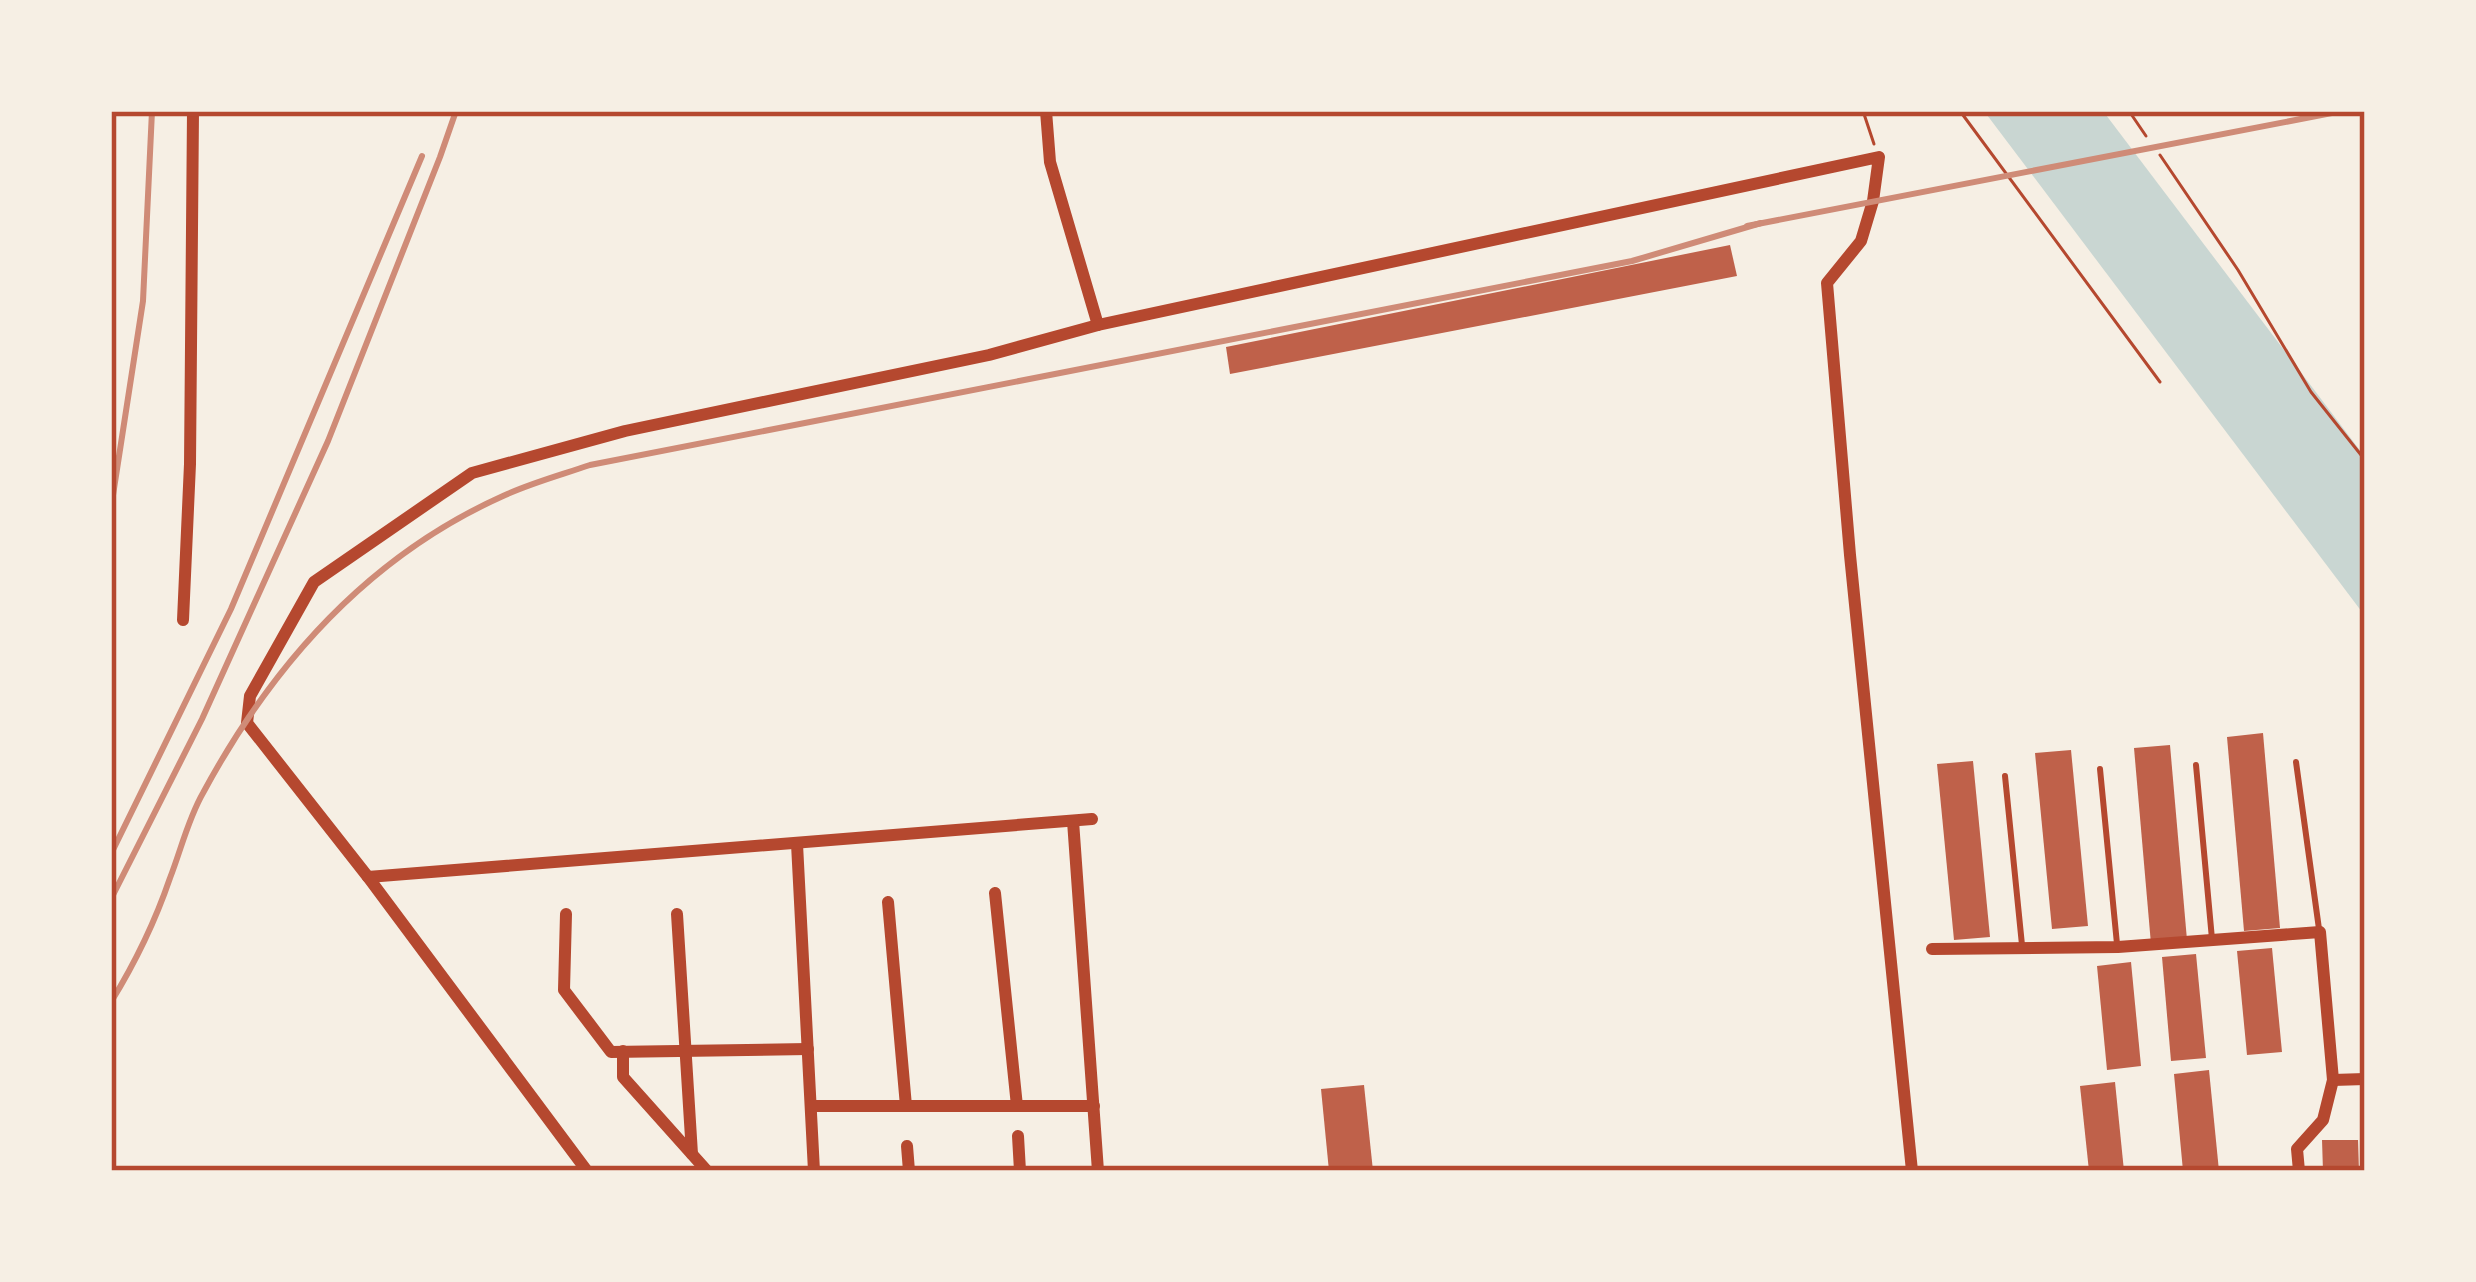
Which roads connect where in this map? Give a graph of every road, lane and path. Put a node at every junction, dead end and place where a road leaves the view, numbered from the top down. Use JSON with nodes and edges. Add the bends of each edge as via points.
{"nodes":[{"id":1,"x":193,"y":111,"type":"edge"},
{"id":2,"x":1046,"y":111,"type":"edge"},
{"id":3,"x":1863,"y":111,"type":"edge"},
{"id":4,"x":1960,"y":111,"type":"edge"},
{"id":5,"x":2129,"y":111,"type":"edge"},
{"id":6,"x":2146,"y":136,"type":"dead end"},
{"id":7,"x":2160,"y":155,"type":"dead end"},
{"id":8,"x":1879,"y":157,"type":"junction"},
{"id":9,"x":1098,"y":325,"type":"junction"},
{"id":10,"x":2160,"y":382,"type":"dead end"},
{"id":11,"x":2365,"y":460,"type":"edge"},
{"id":12,"x":184,"y":620,"type":"dead end"},
{"id":13,"x":2296,"y":762,"type":"dead end"},
{"id":14,"x":2196,"y":765,"type":"dead end"},
{"id":15,"x":2100,"y":769,"type":"dead end"},
{"id":16,"x":2005,"y":776,"type":"dead end"},
{"id":17,"x":1092,"y":819,"type":"dead end"},
{"id":18,"x":1073,"y":821,"type":"junction"},
{"id":19,"x":797,"y":844,"type":"junction"},
{"id":20,"x":368,"y":877,"type":"junction"},
{"id":21,"x":995,"y":893,"type":"dead end"},
{"id":22,"x":888,"y":902,"type":"dead end"},
{"id":23,"x":566,"y":914,"type":"dead end"},
{"id":24,"x":677,"y":914,"type":"dead end"},
{"id":25,"x":2320,"y":932,"type":"junction"},
{"id":26,"x":2212,"y":942,"type":"junction"},
{"id":27,"x":2118,"y":947,"type":"junction"},
{"id":28,"x":2022,"y":948,"type":"junction"},
{"id":29,"x":1932,"y":949,"type":"dead end"},
{"id":30,"x":808,"y":1049,"type":"junction"},
{"id":31,"x":686,"y":1051,"type":"junction"},
{"id":32,"x":623,"y":1052,"type":"junction"},
{"id":33,"x":2365,"y":1079,"type":"edge"},
{"id":34,"x":2333,"y":1080,"type":"junction"},
{"id":35,"x":811,"y":1106,"type":"junction"},
{"id":36,"x":906,"y":1106,"type":"junction"},
{"id":37,"x":1017,"y":1106,"type":"junction"},
{"id":38,"x":1094,"y":1106,"type":"junction"},
{"id":39,"x":1018,"y":1136,"type":"dead end"},
{"id":40,"x":907,"y":1146,"type":"dead end"},
{"id":41,"x":692,"y":1154,"type":"junction"},
{"id":42,"x":587,"y":1171,"type":"edge"},
{"id":43,"x":707,"y":1171,"type":"edge"},
{"id":44,"x":814,"y":1171,"type":"edge"},
{"id":45,"x":909,"y":1171,"type":"edge"},
{"id":46,"x":1020,"y":1171,"type":"edge"},
{"id":47,"x":1099,"y":1171,"type":"edge"},
{"id":48,"x":1912,"y":1171,"type":"edge"},
{"id":49,"x":2299,"y":1171,"type":"edge"}],
"edges":[{"from":1,"to":12,"type":"street"},
{"from":2,"to":9,"type":"street","via":[[1050,162]]},
{"from":3,"to":8,"type":"path"},
{"from":4,"to":10,"type":"path"},
{"from":5,"to":6,"type":"path"},
{"from":7,"to":11,"type":"path","via":[[2311,392]]},
{"from":8,"to":9,"type":"street"},
{"from":8,"to":48,"type":"street","via":[[1861,241],[1827,283]]},
{"from":9,"to":20,"type":"street","via":[[472,472],[314,582],[250,696],[247,723]]},
{"from":13,"to":25,"type":"lane"},
{"from":14,"to":26,"type":"lane"},
{"from":15,"to":27,"type":"lane"},
{"from":16,"to":28,"type":"lane"},
{"from":17,"to":18,"type":"street"},
{"from":18,"to":19,"type":"street"},
{"from":18,"to":38,"type":"street"},
{"from":19,"to":20,"type":"street"},
{"from":19,"to":30,"type":"street"},
{"from":20,"to":42,"type":"street"},
{"from":21,"to":37,"type":"street"},
{"from":22,"to":36,"type":"street"},
{"from":23,"to":32,"type":"street","via":[[564,990],[611,1052]]},
{"from":24,"to":31,"type":"street"},
{"from":25,"to":26,"type":"street"},
{"from":25,"to":34,"type":"street"},
{"from":26,"to":27,"type":"street"},
{"from":27,"to":28,"type":"street"},
{"from":28,"to":29,"type":"street"},
{"from":30,"to":31,"type":"street"},
{"from":30,"to":35,"type":"street"},
{"from":31,"to":32,"type":"street"},
{"from":31,"to":41,"type":"street"},
{"from":32,"to":41,"type":"street","via":[[623,1077]]},
{"from":33,"to":34,"type":"street"},
{"from":34,"to":49,"type":"street","via":[[2323,1120],[2297,1149]]},
{"from":35,"to":36,"type":"street"},
{"from":35,"to":44,"type":"street"},
{"from":36,"to":37,"type":"street"},
{"from":37,"to":38,"type":"street"},
{"from":38,"to":47,"type":"street"},
{"from":39,"to":46,"type":"street"},
{"from":40,"to":45,"type":"street"},
{"from":41,"to":43,"type":"street"}]}
